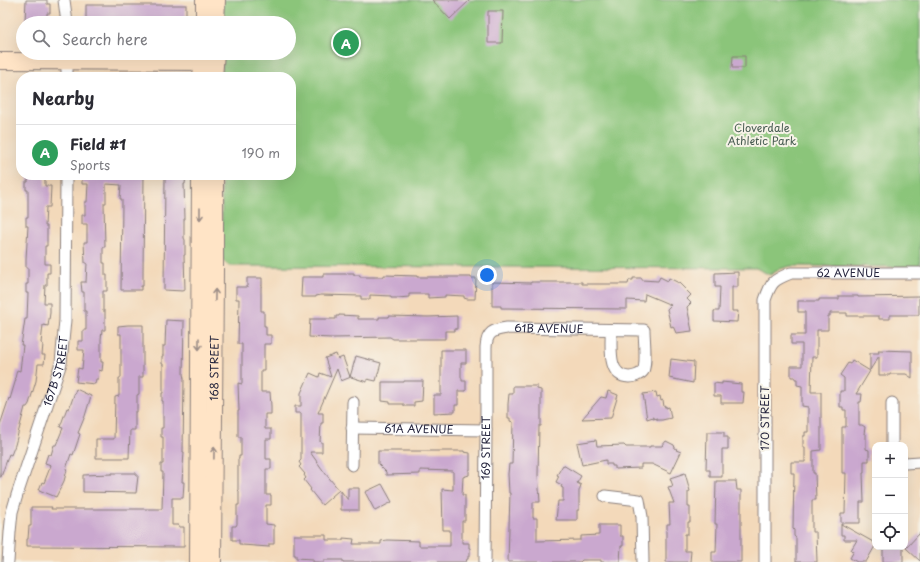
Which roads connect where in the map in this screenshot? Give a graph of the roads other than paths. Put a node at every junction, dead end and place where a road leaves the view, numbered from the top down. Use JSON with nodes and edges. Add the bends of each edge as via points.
{"nodes":[{"id":1,"x":64,"y":0,"type":"edge"},
{"id":2,"x":204,"y":0,"type":"edge"},
{"id":3,"x":216,"y":0,"type":"edge"},
{"id":4,"x":66,"y":16,"type":"edge"},
{"id":5,"x":204,"y":16,"type":"edge"},
{"id":6,"x":216,"y":16,"type":"edge"},
{"id":7,"x":0,"y":61,"type":"edge"},
{"id":8,"x":67,"y":64,"type":"edge"},
{"id":9,"x":209,"y":64,"type":"edge"},
{"id":10,"x":66,"y":180,"type":"edge"},
{"id":11,"x":200,"y":180,"type":"edge"},
{"id":12,"x":214,"y":180,"type":"edge"},
{"id":13,"x":920,"y":273,"type":"edge"},
{"id":14,"x":777,"y":278,"type":"joint"},
{"id":15,"x":611,"y":330,"type":"junction"},
{"id":16,"x":489,"y":334,"type":"joint"},
{"id":17,"x":353,"y":402,"type":"dead end"},
{"id":18,"x":892,"y":403,"type":"dead end"},
{"id":19,"x":352,"y":428,"type":"junction"},
{"id":20,"x":486,"y":430,"type":"junction"},
{"id":21,"x":892,"y":442,"type":"edge"},
{"id":22,"x":199,"y":458,"type":"junction"},
{"id":23,"x":920,"y":462,"type":"edge"},
{"id":24,"x":908,"y":463,"type":"edge"},
{"id":25,"x":352,"y":465,"type":"dead end"},
{"id":26,"x":605,"y":496,"type":"dead end"},
{"id":27,"x":8,"y":562,"type":"edge"},
{"id":28,"x":198,"y":562,"type":"edge"},
{"id":29,"x":207,"y":562,"type":"edge"},
{"id":30,"x":213,"y":562,"type":"edge"},
{"id":31,"x":485,"y":562,"type":"edge"},
{"id":32,"x":643,"y":562,"type":"edge"},
{"id":33,"x":765,"y":562,"type":"edge"}],
"edges":[{"from":1,"to":4,"type":"street"},
{"from":2,"to":5,"type":"main road"},
{"from":3,"to":6,"type":"main road"},
{"from":7,"to":8,"type":"main road"},
{"from":8,"to":9,"type":"main road"},
{"from":10,"to":27,"type":"street","name":"167B STREET","via":[[65,320],[61,362],[12,512]]},
{"from":11,"to":22,"type":"main road","name":"168 STREET","one_way":true},
{"from":30,"to":12,"type":"main road","name":"168 STREET","one_way":true},
{"from":13,"to":14,"type":"street","name":"62 AVENUE","via":[[791,273]]},
{"from":14,"to":33,"type":"street","name":"170 STREET","via":[[769,288],[765,300]]},
{"from":15,"to":15,"type":"street","name":"61B AVENUE","via":[[612,365],[616,372],[629,377],[638,375],[644,364],[644,330]]},
{"from":15,"to":16,"type":"street","name":"61B AVENUE","via":[[507,328],[496,329]]},
{"from":16,"to":20,"type":"street","name":"169 STREET","via":[[486,340]]},
{"from":17,"to":19,"type":"street"},
{"from":18,"to":21,"type":"street"},
{"from":19,"to":20,"type":"street","name":"61A AVENUE"},
{"from":19,"to":25,"type":"street"},
{"from":20,"to":31,"type":"street","name":"169 STREET"},
{"from":22,"to":28,"type":"main road","name":"168 STREET"},
{"from":22,"to":29,"type":"main road","via":[[205,487]]},
{"from":23,"to":24,"type":"street"},
{"from":26,"to":32,"type":"street","via":[[639,500]]}]}
